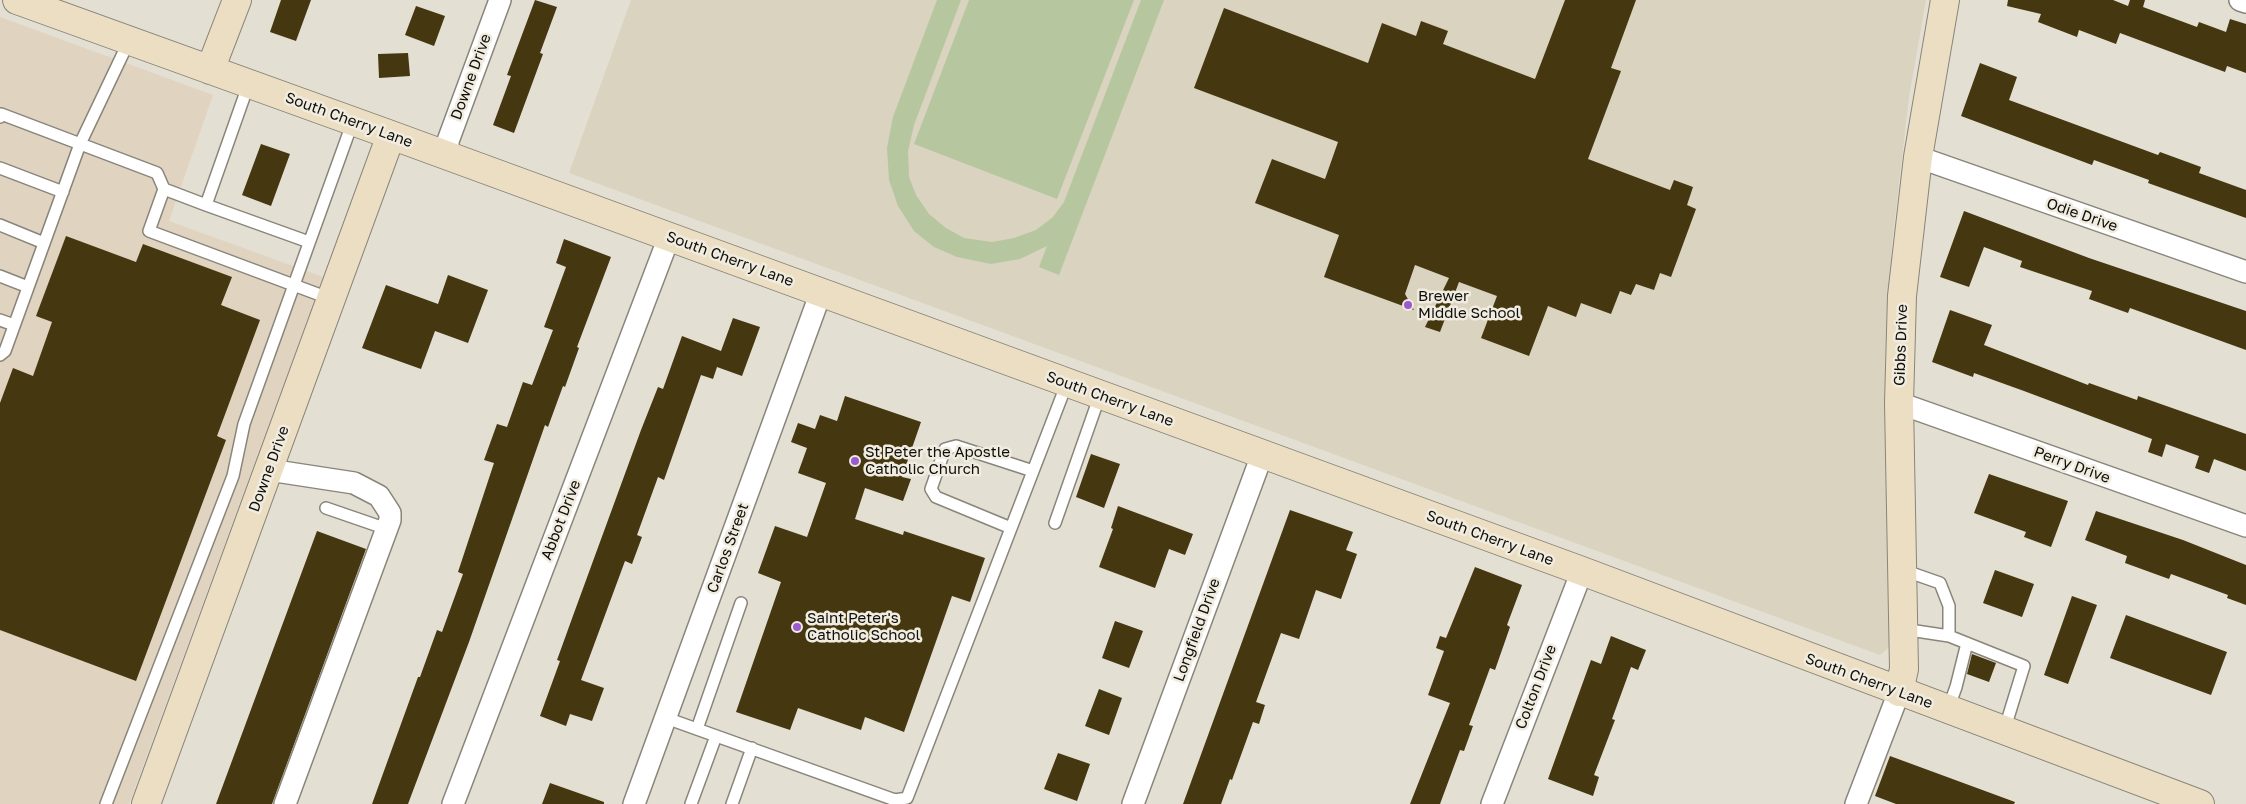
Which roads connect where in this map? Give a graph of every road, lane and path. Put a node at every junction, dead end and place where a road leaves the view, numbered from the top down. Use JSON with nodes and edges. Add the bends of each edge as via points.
{"nodes":[{"id":1,"x":17,"y":0,"type":"edge"},
{"id":2,"x":237,"y":0,"type":"edge"},
{"id":3,"x":500,"y":0,"type":"edge"},
{"id":4,"x":1945,"y":0,"type":"edge"},
{"id":5,"x":2240,"y":0,"type":"edge"},
{"id":6,"x":2246,"y":2,"type":"edge"},
{"id":7,"x":129,"y":40,"type":"junction"},
{"id":8,"x":210,"y":70,"type":"junction"},
{"id":9,"x":249,"y":83,"type":"junction"},
{"id":10,"x":0,"y":117,"type":"edge"},
{"id":11,"x":353,"y":121,"type":"junction"},
{"id":12,"x":391,"y":135,"type":"junction"},
{"id":13,"x":80,"y":144,"type":"junction"},
{"id":14,"x":448,"y":156,"type":"junction"},
{"id":15,"x":1918,"y":157,"type":"junction"},
{"id":16,"x":0,"y":168,"type":"edge"},
{"id":17,"x":164,"y":189,"type":"junction"},
{"id":18,"x":63,"y":192,"type":"junction"},
{"id":19,"x":206,"y":205,"type":"junction"},
{"id":20,"x":0,"y":225,"type":"edge"},
{"id":21,"x":669,"y":237,"type":"junction"},
{"id":22,"x":44,"y":242,"type":"junction"},
{"id":23,"x":309,"y":242,"type":"junction"},
{"id":24,"x":2246,"y":272,"type":"edge"},
{"id":25,"x":0,"y":276,"type":"edge"},
{"id":26,"x":294,"y":286,"type":"junction"},
{"id":27,"x":28,"y":287,"type":"junction"},
{"id":28,"x":821,"y":292,"type":"junction"},
{"id":29,"x":331,"y":299,"type":"junction"},
{"id":30,"x":0,"y":320,"type":"edge"},
{"id":31,"x":14,"y":326,"type":"junction"},
{"id":32,"x":0,"y":355,"type":"edge"},
{"id":33,"x":1067,"y":383,"type":"junction"},
{"id":34,"x":1100,"y":395,"type":"junction"},
{"id":35,"x":1899,"y":403,"type":"junction"},
{"id":36,"x":1262,"y":455,"type":"junction"},
{"id":37,"x":269,"y":470,"type":"junction"},
{"id":38,"x":1034,"y":471,"type":"junction"},
{"id":39,"x":326,"y":508,"type":"dead end"},
{"id":40,"x":1055,"y":523,"type":"dead end"},
{"id":41,"x":2246,"y":526,"type":"edge"},
{"id":42,"x":1012,"y":528,"type":"junction"},
{"id":43,"x":387,"y":529,"type":"junction"},
{"id":44,"x":1902,"y":569,"type":"junction"},
{"id":45,"x":1582,"y":571,"type":"junction"},
{"id":46,"x":741,"y":603,"type":"dead end"},
{"id":47,"x":1903,"y":629,"type":"junction"},
{"id":48,"x":1949,"y":636,"type":"junction"},
{"id":49,"x":1967,"y":643,"type":"junction"},
{"id":50,"x":1899,"y":692,"type":"junction"},
{"id":51,"x":1948,"y":710,"type":"junction"},
{"id":52,"x":666,"y":718,"type":"junction"},
{"id":53,"x":697,"y":728,"type":"junction"},
{"id":54,"x":2004,"y":731,"type":"junction"},
{"id":55,"x":716,"y":736,"type":"junction"},
{"id":56,"x":752,"y":748,"type":"junction"},
{"id":57,"x":106,"y":804,"type":"edge"},
{"id":58,"x":146,"y":804,"type":"edge"},
{"id":59,"x":286,"y":804,"type":"edge"},
{"id":60,"x":453,"y":804,"type":"edge"},
{"id":61,"x":634,"y":804,"type":"edge"},
{"id":62,"x":691,"y":804,"type":"edge"},
{"id":63,"x":732,"y":804,"type":"edge"},
{"id":64,"x":1133,"y":804,"type":"edge"},
{"id":65,"x":1492,"y":804,"type":"edge"},
{"id":66,"x":1856,"y":804,"type":"edge"},
{"id":67,"x":2200,"y":804,"type":"edge"}],
"edges":[{"from":1,"to":7,"type":"street","name":"South Cherry Lane"},
{"from":2,"to":8,"type":"street"},
{"from":3,"to":14,"type":"street","name":"Downe Drive","via":[[448,141]]},
{"from":4,"to":15,"type":"street","name":"Gibbs Drive"},
{"from":5,"to":6,"type":"street"},
{"from":7,"to":8,"type":"street","name":"South Cherry Lane"},
{"from":7,"to":13,"type":"lane"},
{"from":8,"to":9,"type":"street","name":"South Cherry Lane"},
{"from":9,"to":11,"type":"street","name":"South Cherry Lane"},
{"from":9,"to":19,"type":"lane"},
{"from":10,"to":13,"type":"lane","via":[[1,114]]},
{"from":11,"to":12,"type":"street","name":"South Cherry Lane"},
{"from":11,"to":23,"type":"lane"},
{"from":12,"to":14,"type":"street","name":"South Cherry Lane"},
{"from":12,"to":29,"type":"street","name":"Downe Drive"},
{"from":13,"to":17,"type":"lane","via":[[157,173]]},
{"from":13,"to":18,"type":"lane"},
{"from":14,"to":21,"type":"street","name":"South Cherry Lane"},
{"from":15,"to":24,"type":"street","name":"Odie Drive"},
{"from":15,"to":35,"type":"street","name":"Gibbs Drive","via":[[1902,296]]},
{"from":16,"to":18,"type":"lane"},
{"from":17,"to":19,"type":"lane"},
{"from":17,"to":26,"type":"lane","via":[[149,232]]},
{"from":18,"to":22,"type":"lane"},
{"from":19,"to":23,"type":"lane"},
{"from":20,"to":22,"type":"lane"},
{"from":21,"to":28,"type":"street","name":"South Cherry Lane"},
{"from":21,"to":60,"type":"street","name":"Abbot Drive"},
{"from":22,"to":27,"type":"lane"},
{"from":23,"to":26,"type":"lane"},
{"from":25,"to":27,"type":"lane"},
{"from":26,"to":29,"type":"lane"},
{"from":26,"to":57,"type":"lane","via":[[244,424],[233,476]]},
{"from":27,"to":31,"type":"lane"},
{"from":28,"to":33,"type":"street","name":"South Cherry Lane"},
{"from":28,"to":52,"type":"street","name":"Carlos Street"},
{"from":29,"to":37,"type":"street","name":"Downe Drive"},
{"from":30,"to":31,"type":"lane"},
{"from":31,"to":32,"type":"lane","via":[[5,351]]},
{"from":33,"to":34,"type":"street","name":"South Cherry Lane"},
{"from":33,"to":38,"type":"lane"},
{"from":34,"to":36,"type":"street","name":"South Cherry Lane"},
{"from":34,"to":40,"type":"lane"},
{"from":35,"to":41,"type":"street","name":"Perry Drive"},
{"from":35,"to":44,"type":"street","name":"Gibbs Drive"},
{"from":36,"to":45,"type":"street","name":"South Cherry Lane"},
{"from":36,"to":64,"type":"street","name":"Longfield Drive"},
{"from":37,"to":43,"type":"street","via":[[354,483],[379,496],[390,512]]},
{"from":37,"to":58,"type":"street","name":"Downe Drive"},
{"from":38,"to":42,"type":"lane"},
{"from":38,"to":42,"type":"lane","via":[[956,446],[945,449],[931,489],[936,497]]},
{"from":39,"to":43,"type":"lane"},
{"from":42,"to":56,"type":"lane","via":[[907,798],[895,800]]},
{"from":43,"to":59,"type":"street"},
{"from":44,"to":47,"type":"street","name":"Gibbs Drive"},
{"from":44,"to":48,"type":"lane","via":[[1940,584],[1949,606]]},
{"from":45,"to":50,"type":"street","name":"South Cherry Lane"},
{"from":45,"to":65,"type":"street","name":"Colton Drive"},
{"from":46,"to":53,"type":"lane"},
{"from":47,"to":48,"type":"lane"},
{"from":47,"to":50,"type":"street","name":"Gibbs Drive","via":[[1904,669]]},
{"from":48,"to":49,"type":"lane"},
{"from":49,"to":51,"type":"lane"},
{"from":49,"to":54,"type":"lane","via":[[2024,666]]},
{"from":50,"to":51,"type":"street","name":"South Cherry Lane"},
{"from":50,"to":66,"type":"street"},
{"from":51,"to":54,"type":"street","name":"South Cherry Lane"},
{"from":52,"to":53,"type":"lane"},
{"from":52,"to":61,"type":"street","name":"Carlos Street"},
{"from":53,"to":55,"type":"lane"},
{"from":54,"to":67,"type":"street","name":"South Cherry Lane"},
{"from":55,"to":56,"type":"lane"},
{"from":55,"to":62,"type":"lane"},
{"from":56,"to":63,"type":"lane"}]}
